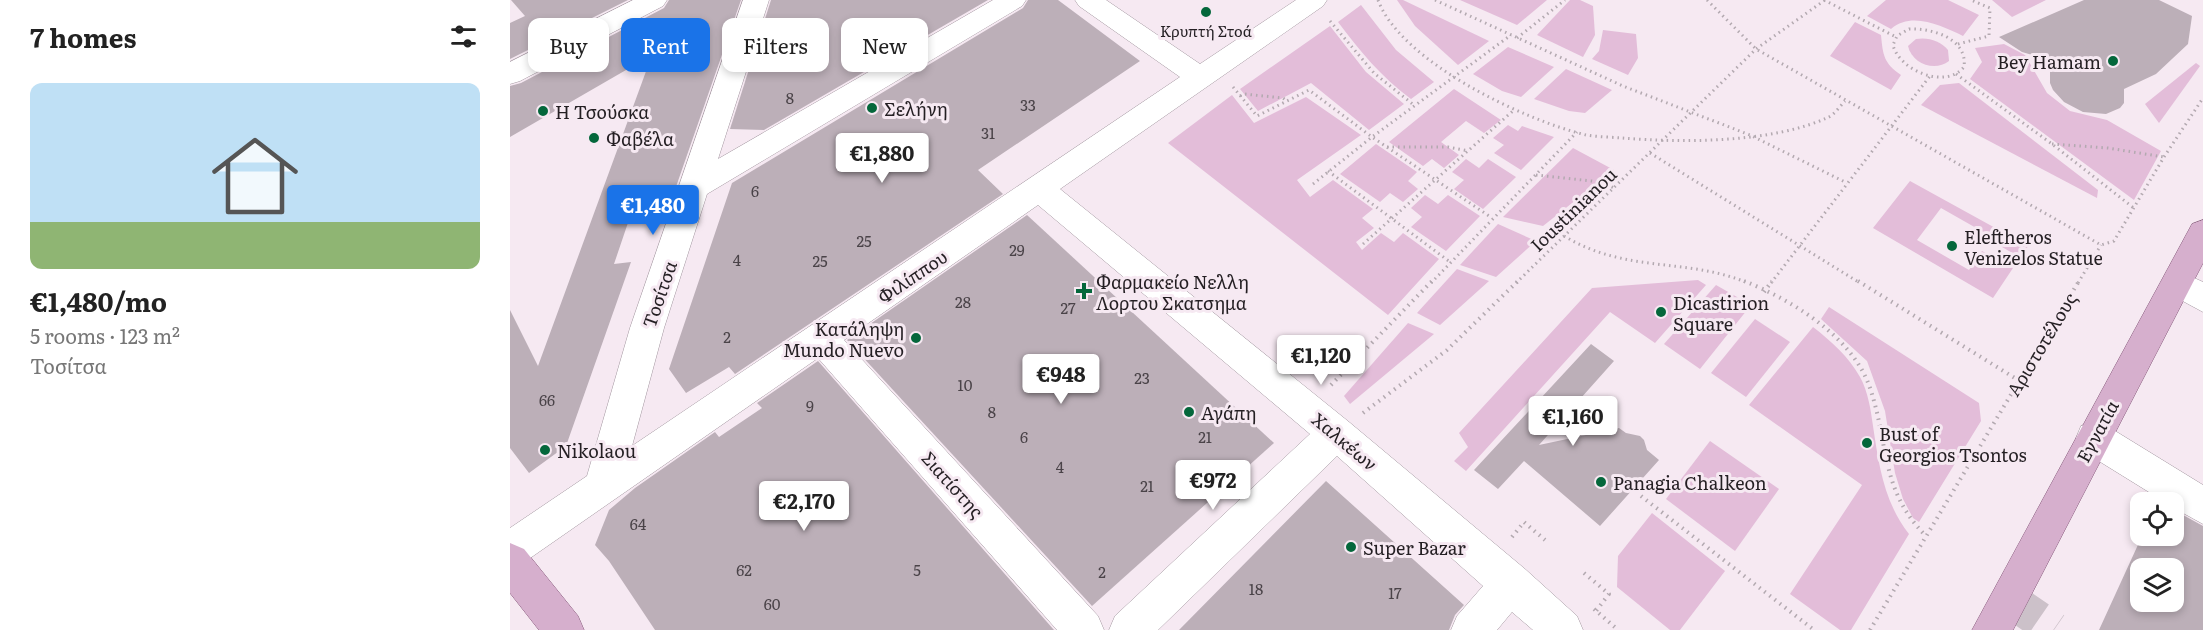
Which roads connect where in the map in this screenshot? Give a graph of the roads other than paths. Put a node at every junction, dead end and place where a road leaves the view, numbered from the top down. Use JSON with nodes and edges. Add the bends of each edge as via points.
{"nodes":[{"id":1,"x":654,"y":0,"type":"edge"},
{"id":2,"x":756,"y":0,"type":"edge"},
{"id":3,"x":1013,"y":0,"type":"edge"},
{"id":4,"x":1088,"y":0,"type":"edge"},
{"id":5,"x":1311,"y":2,"type":"edge"},
{"id":6,"x":510,"y":74,"type":"edge"},
{"id":7,"x":1206,"y":75,"type":"junction"},
{"id":8,"x":696,"y":186,"type":"junction"},
{"id":9,"x":1039,"y":189,"type":"junction"},
{"id":10,"x":2203,"y":233,"type":"edge"},
{"id":11,"x":2190,"y":290,"type":"edge"},
{"id":12,"x":821,"y":338,"type":"junction"},
{"id":13,"x":1336,"y":433,"type":"junction"},
{"id":14,"x":2094,"y":438,"type":"junction"},
{"id":15,"x":602,"y":488,"type":"junction"},
{"id":16,"x":2203,"y":506,"type":"edge"},
{"id":17,"x":510,"y":550,"type":"edge"},
{"id":18,"x":510,"y":562,"type":"edge"},
{"id":19,"x":1511,"y":583,"type":"junction"},
{"id":20,"x":564,"y":630,"type":"edge"},
{"id":21,"x":1084,"y":630,"type":"edge"},
{"id":22,"x":1129,"y":630,"type":"edge"},
{"id":23,"x":1471,"y":630,"type":"edge"},
{"id":24,"x":1563,"y":630,"type":"edge"},
{"id":25,"x":1992,"y":630,"type":"edge"}],
"edges":[{"from":1,"to":6,"type":"street"},
{"from":2,"to":8,"type":"street","name":"Τοσίτσα"},
{"from":3,"to":8,"type":"street"},
{"from":4,"to":7,"type":"street"},
{"from":5,"to":7,"type":"street","name":"Φιλίππου"},
{"from":7,"to":9,"type":"street","name":"Φιλίππου"},
{"from":8,"to":15,"type":"street","name":"Τοσίτσα","via":[[647,328]]},
{"from":9,"to":12,"type":"street","name":"Φιλίππου"},
{"from":9,"to":13,"type":"street","name":"Χαλκέων"},
{"from":10,"to":11,"type":"main road","name":"Εγνατία"},
{"from":11,"to":14,"type":"main road","name":"Εγνατία"},
{"from":12,"to":15,"type":"street","name":"Φιλίππου"},
{"from":12,"to":21,"type":"street","name":"Σιατίστης"},
{"from":13,"to":19,"type":"street","name":"Χαλκέων"},
{"from":13,"to":22,"type":"street"},
{"from":14,"to":16,"type":"street"},
{"from":14,"to":25,"type":"main road","name":"Εγνατία"},
{"from":15,"to":17,"type":"street","name":"Φιλίππου"},
{"from":18,"to":20,"type":"main road"},
{"from":19,"to":23,"type":"street"},
{"from":19,"to":24,"type":"street","name":"Χαλκέων"}]}
